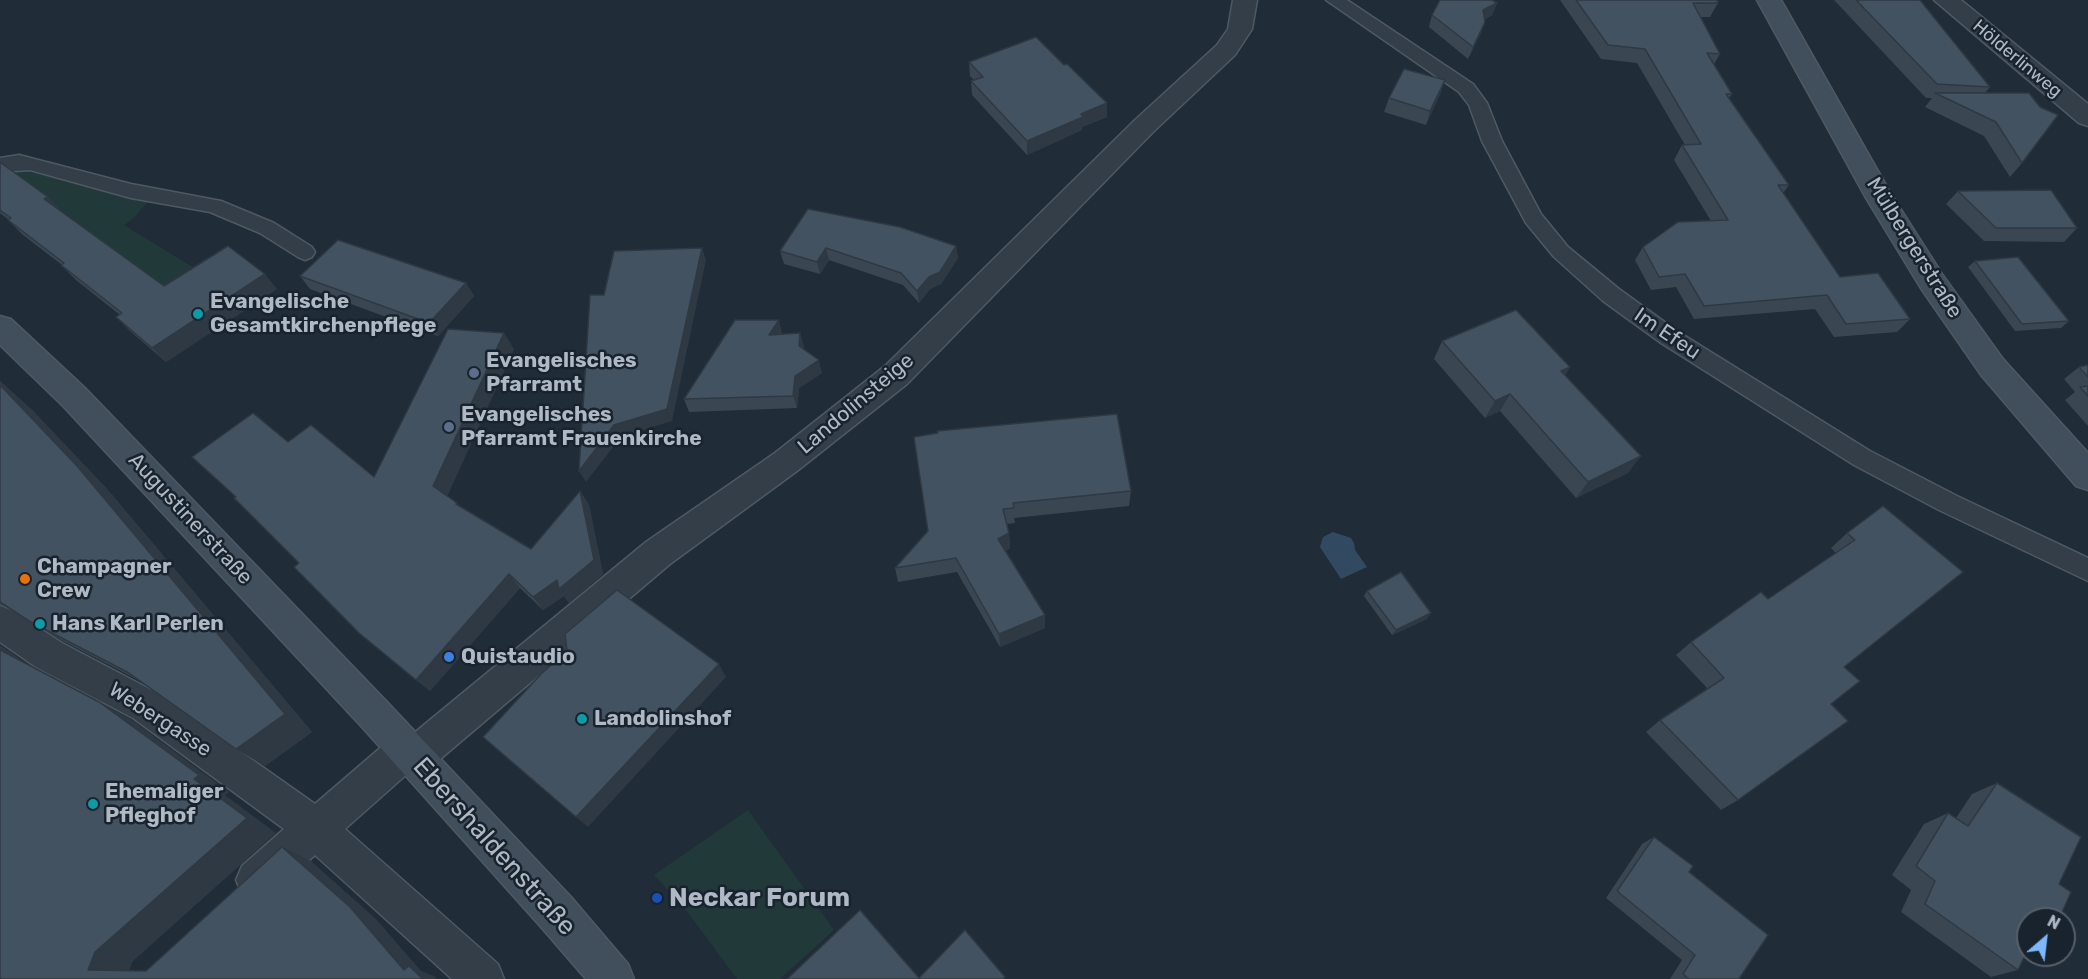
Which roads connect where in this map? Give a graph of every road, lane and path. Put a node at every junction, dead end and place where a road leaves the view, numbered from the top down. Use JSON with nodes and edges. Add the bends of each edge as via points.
{"nodes":[{"id":1,"x":1245,"y":0,"type":"edge"},
{"id":2,"x":1335,"y":0,"type":"edge"},
{"id":3,"x":1769,"y":0,"type":"edge"},
{"id":4,"x":1946,"y":0,"type":"edge"},
{"id":5,"x":2088,"y":117,"type":"edge"},
{"id":6,"x":0,"y":165,"type":"edge"},
{"id":7,"x":305,"y":252,"type":"dead end"},
{"id":8,"x":0,"y":327,"type":"edge"},
{"id":9,"x":2088,"y":476,"type":"edge"},
{"id":10,"x":2088,"y":570,"type":"edge"},
{"id":11,"x":0,"y":622,"type":"edge"},
{"id":12,"x":375,"y":715,"type":"joint"},
{"id":13,"x":410,"y":754,"type":"junction"},
{"id":14,"x":314,"y":828,"type":"junction"},
{"id":15,"x":228,"y":906,"type":"edge"},
{"id":16,"x":483,"y":979,"type":"edge"},
{"id":17,"x":613,"y":979,"type":"edge"}],
"edges":[{"from":1,"to":13,"type":"street","name":"Landolinsteige","via":[[1240,29],[1226,51],[1144,126],[896,375],[786,462],[658,553]]},
{"from":2,"to":10,"type":"lane","name":"Im Efeu","via":[[1466,88],[1478,104],[1492,141],[1533,218],[1561,252],[1611,295],[1669,337],[1862,458]]},
{"from":3,"to":9,"type":"main road","name":"Mülbergerstraße","via":[[1932,282],[1992,367]]},
{"from":4,"to":5,"type":"street","name":"Hölderlinweg"},
{"from":6,"to":7,"type":"lane","via":[[30,163],[131,190],[214,206],[267,228]]},
{"from":8,"to":12,"type":"main road","name":"Augustinerstraße","via":[[74,397]]},
{"from":11,"to":14,"type":"street","name":"Webergasse","via":[[49,655],[146,706]]},
{"from":12,"to":13,"type":"main road","name":"Ebershaldenstraße"},
{"from":13,"to":14,"type":"street","name":"Landolinsteige"},
{"from":13,"to":17,"type":"main road","name":"Ebershaldenstraße"},
{"from":14,"to":15,"type":"street","name":"Landolinsteige"},
{"from":14,"to":16,"type":"street","name":"Webergasse"}]}
